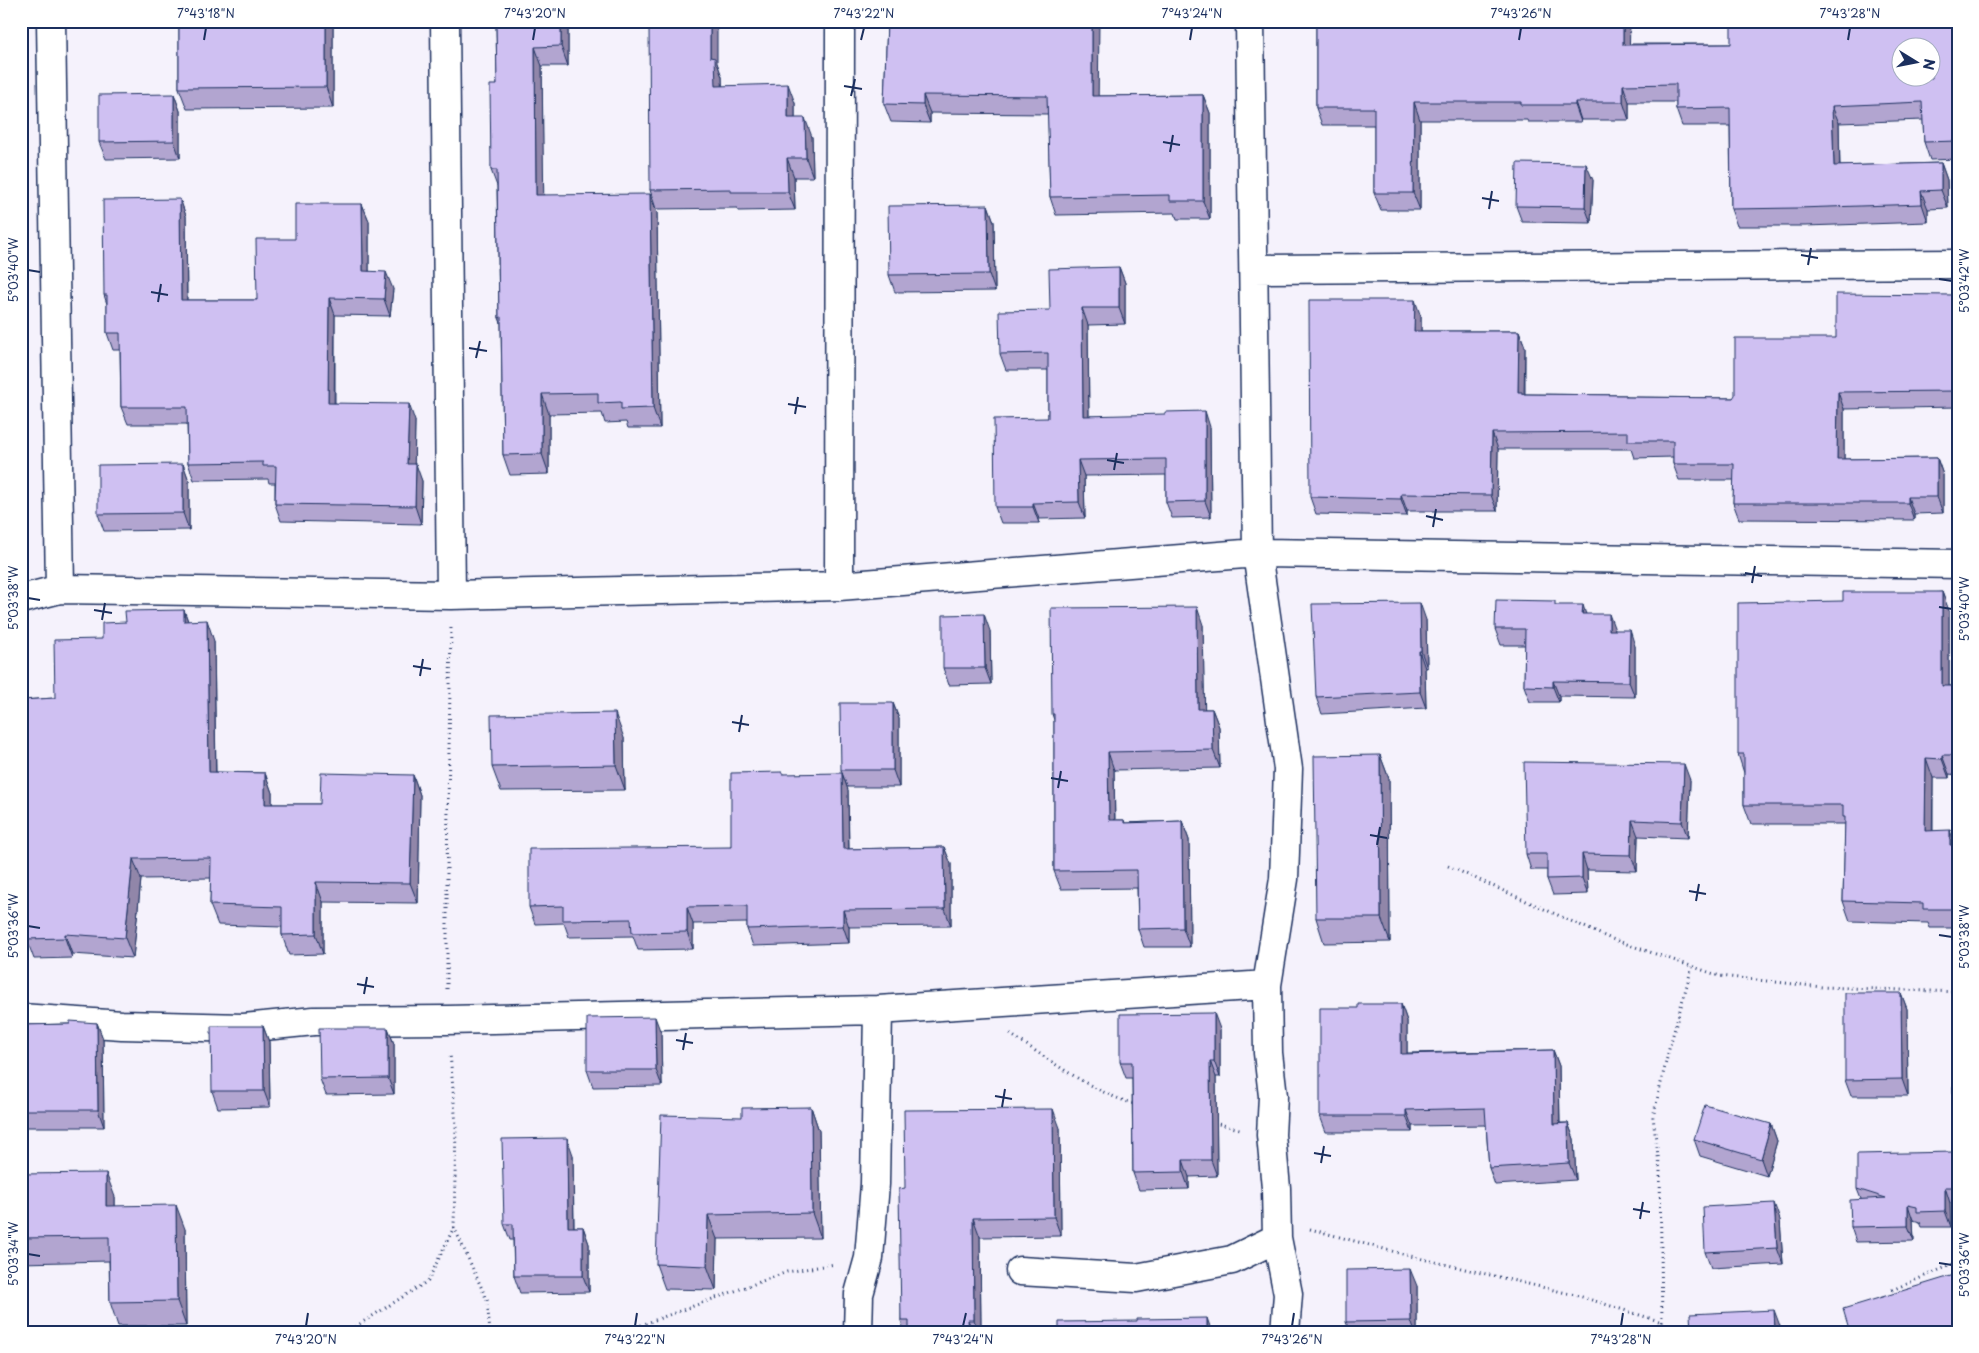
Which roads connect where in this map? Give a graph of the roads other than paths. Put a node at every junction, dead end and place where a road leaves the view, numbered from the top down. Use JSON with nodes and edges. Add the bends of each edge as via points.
{"nodes":[{"id":1,"x":51,"y":21,"type":"edge"},
{"id":2,"x":445,"y":21,"type":"edge"},
{"id":3,"x":840,"y":21,"type":"edge"},
{"id":4,"x":1250,"y":21,"type":"edge"},
{"id":5,"x":1958,"y":264,"type":"edge"},
{"id":6,"x":1254,"y":270,"type":"junction"},
{"id":7,"x":1257,"y":553,"type":"junction"},
{"id":8,"x":1958,"y":564,"type":"edge"},
{"id":9,"x":839,"y":586,"type":"junction"},
{"id":10,"x":60,"y":589,"type":"junction"},
{"id":11,"x":451,"y":595,"type":"junction"},
{"id":12,"x":21,"y":599,"type":"edge"},
{"id":13,"x":1266,"y":986,"type":"junction"},
{"id":14,"x":878,"y":1010,"type":"junction"},
{"id":15,"x":21,"y":1018,"type":"edge"},
{"id":16,"x":1277,"y":1238,"type":"junction"},
{"id":17,"x":1020,"y":1271,"type":"dead end"},
{"id":18,"x":858,"y":1332,"type":"edge"},
{"id":19,"x":1285,"y":1332,"type":"edge"}],
"edges":[{"from":1,"to":10,"type":"street"},
{"from":2,"to":11,"type":"street"},
{"from":3,"to":9,"type":"street"},
{"from":4,"to":6,"type":"street"},
{"from":5,"to":6,"type":"street"},
{"from":6,"to":7,"type":"street"},
{"from":7,"to":8,"type":"street"},
{"from":7,"to":9,"type":"street"},
{"from":7,"to":13,"type":"street","via":[[1288,769],[1284,879]]},
{"from":9,"to":11,"type":"street"},
{"from":10,"to":11,"type":"street"},
{"from":10,"to":12,"type":"street"},
{"from":13,"to":14,"type":"street"},
{"from":13,"to":16,"type":"street"},
{"from":14,"to":15,"type":"street","via":[[314,1021],[244,1028]]},
{"from":14,"to":18,"type":"street","via":[[875,1184],[869,1258],[859,1294]]},
{"from":16,"to":17,"type":"street","via":[[1232,1260],[1136,1278]]},
{"from":16,"to":19,"type":"street","via":[[1288,1294]]}]}
